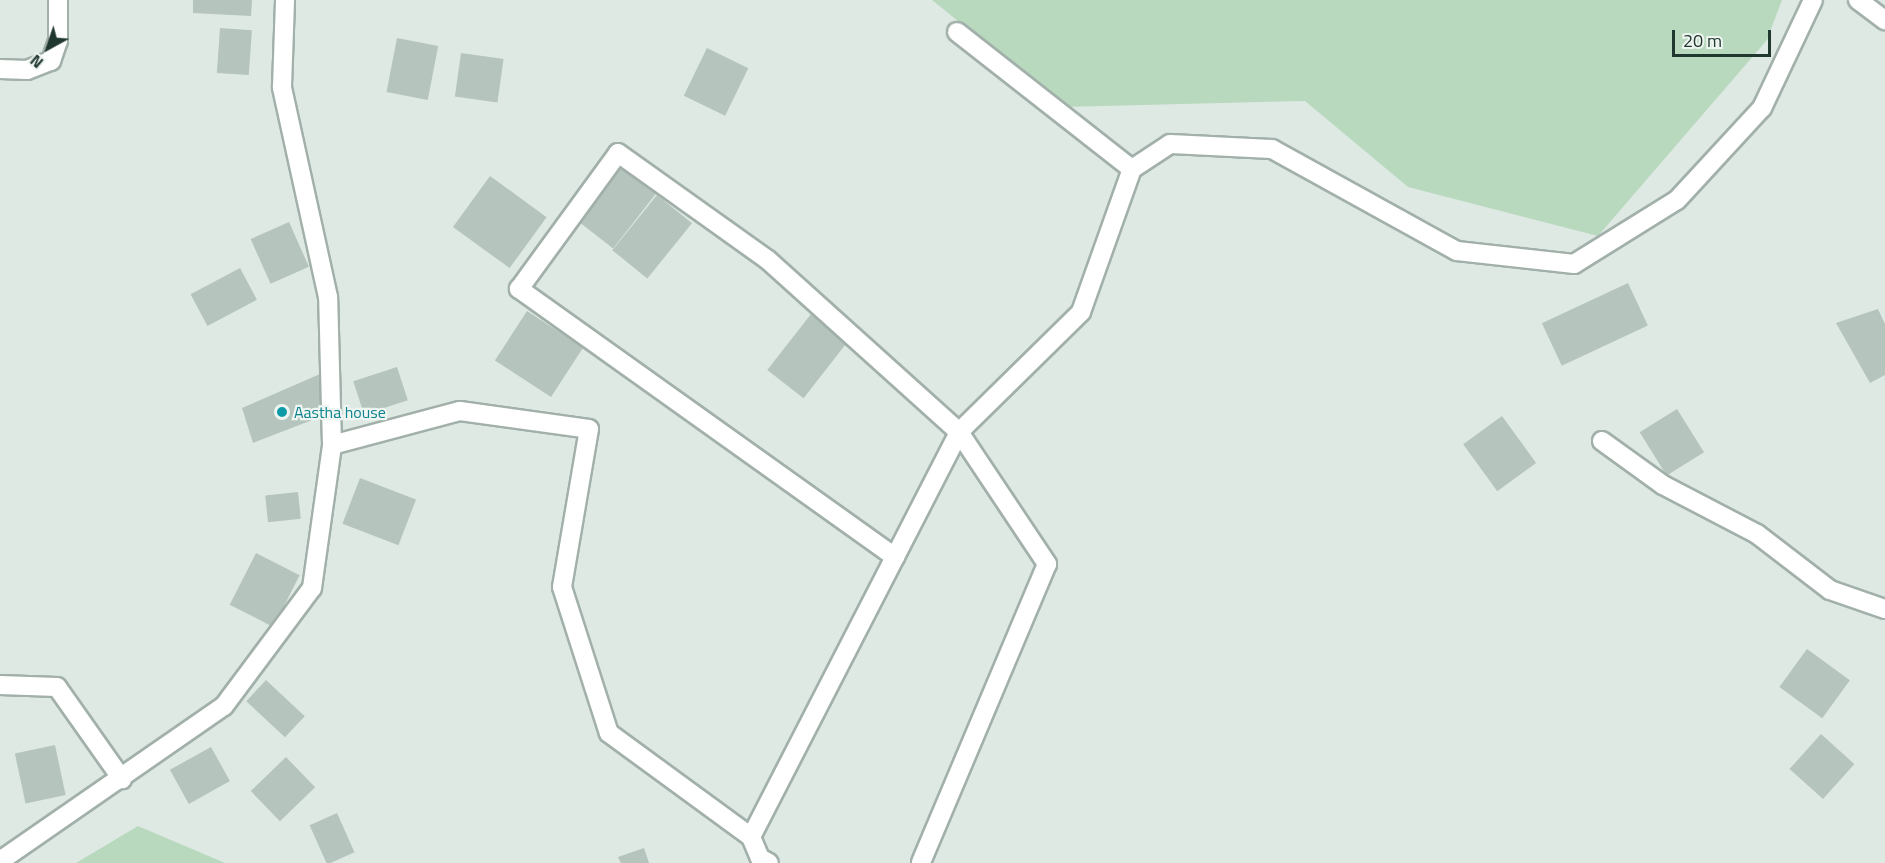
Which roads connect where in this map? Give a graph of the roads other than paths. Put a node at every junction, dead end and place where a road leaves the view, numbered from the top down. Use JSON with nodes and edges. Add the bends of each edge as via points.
{"nodes":[{"id":1,"x":58,"y":0,"type":"edge"},
{"id":2,"x":285,"y":0,"type":"edge"},
{"id":3,"x":1814,"y":0,"type":"edge"},
{"id":4,"x":1858,"y":0,"type":"edge"},
{"id":5,"x":1885,"y":20,"type":"edge"},
{"id":6,"x":957,"y":32,"type":"dead end"},
{"id":7,"x":0,"y":69,"type":"edge"},
{"id":8,"x":1132,"y":169,"type":"junction"},
{"id":9,"x":959,"y":432,"type":"junction"},
{"id":10,"x":1602,"y":441,"type":"dead end"},
{"id":11,"x":332,"y":445,"type":"junction"},
{"id":12,"x":894,"y":557,"type":"junction"},
{"id":13,"x":1885,"y":609,"type":"edge"},
{"id":14,"x":0,"y":685,"type":"edge"},
{"id":15,"x":122,"y":779,"type":"junction"},
{"id":16,"x":751,"y":837,"type":"junction"},
{"id":17,"x":0,"y":861,"type":"edge"},
{"id":18,"x":769,"y":863,"type":"edge"},
{"id":19,"x":921,"y":863,"type":"edge"}],
"edges":[{"from":1,"to":7,"type":"street","via":[[58,40],[51,61],[27,70]]},
{"from":2,"to":11,"type":"street","via":[[282,87],[328,297]]},
{"from":3,"to":8,"type":"street","via":[[1762,108],[1677,200],[1574,264],[1457,251],[1272,149],[1170,144]]},
{"from":4,"to":5,"type":"street"},
{"from":6,"to":8,"type":"street"},
{"from":8,"to":9,"type":"street","via":[[1081,312]]},
{"from":9,"to":12,"type":"street"},
{"from":9,"to":12,"type":"street","via":[[768,260],[618,153],[519,289]]},
{"from":9,"to":19,"type":"street","via":[[1047,564]]},
{"from":10,"to":13,"type":"street","via":[[1663,485],[1757,534],[1830,590]]},
{"from":11,"to":15,"type":"street","via":[[312,588],[224,706]]},
{"from":11,"to":16,"type":"street","via":[[460,411],[589,429],[562,587],[609,733]]},
{"from":12,"to":16,"type":"street"},
{"from":14,"to":15,"type":"street","via":[[57,687]]},
{"from":15,"to":17,"type":"street"},
{"from":16,"to":18,"type":"street","via":[[760,858]]}]}
